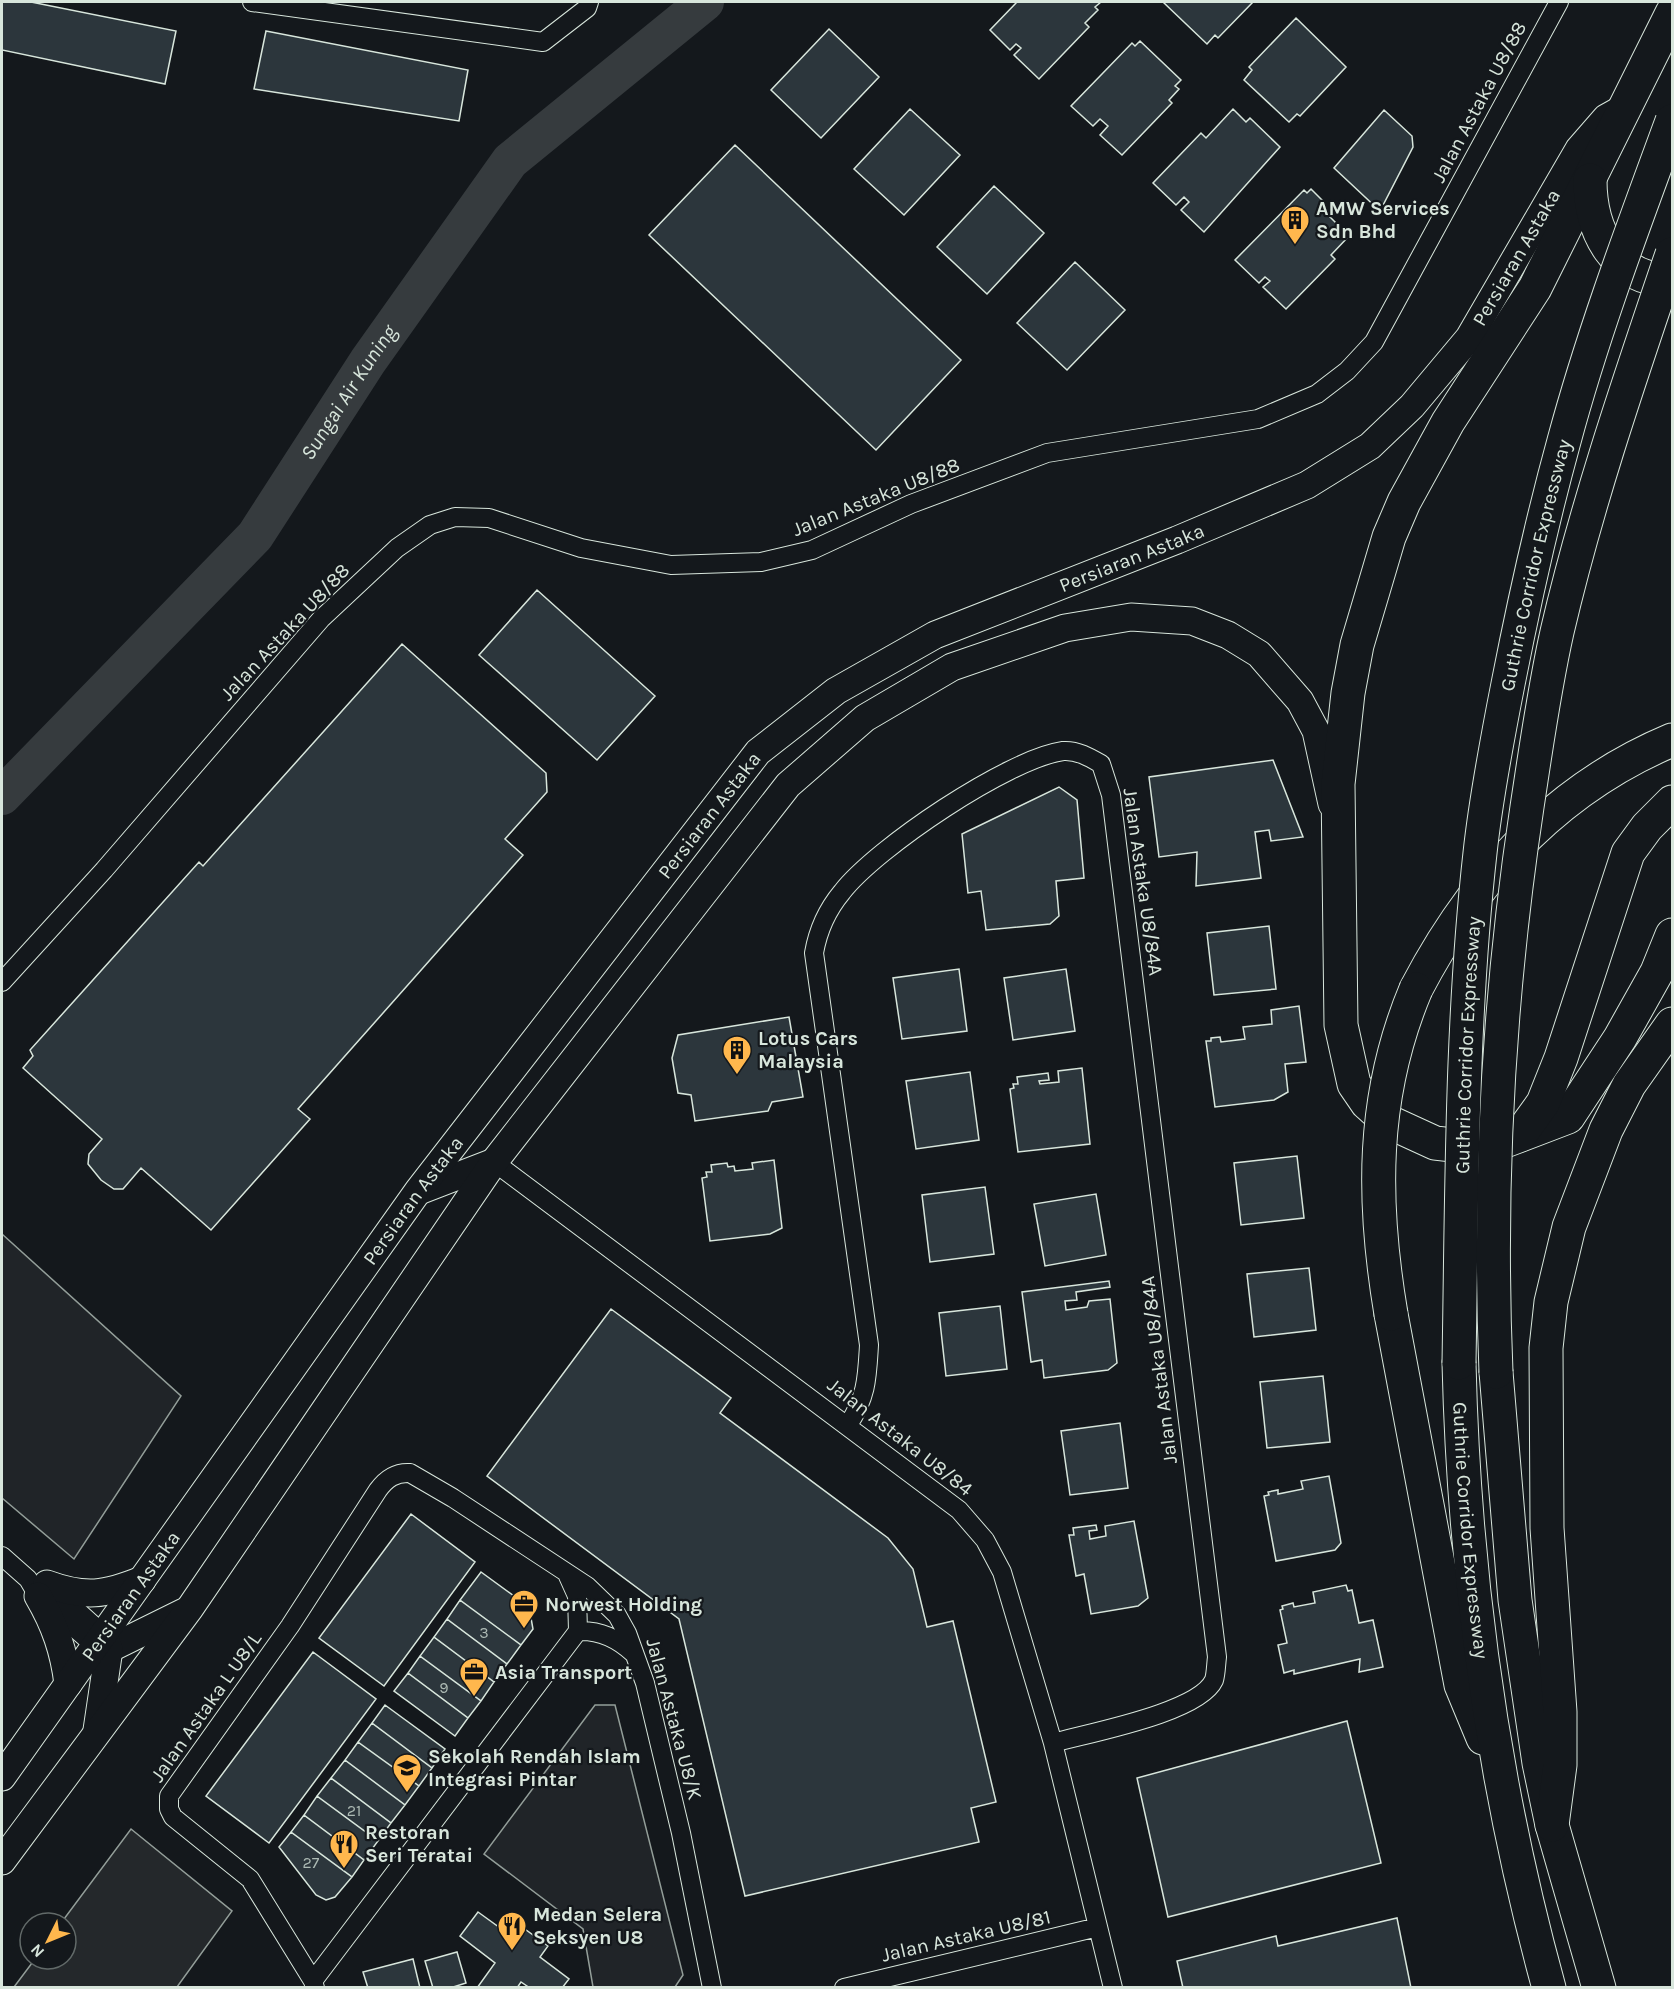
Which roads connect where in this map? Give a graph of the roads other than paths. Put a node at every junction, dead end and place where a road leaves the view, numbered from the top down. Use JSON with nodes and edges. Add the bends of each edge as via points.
{"nodes":[{"id":1,"x":252,"y":2,"type":"edge"},
{"id":2,"x":589,"y":2,"type":"edge"},
{"id":3,"x":1559,"y":2,"type":"edge"},
{"id":4,"x":1672,"y":13,"type":"edge"},
{"id":5,"x":1624,"y":108,"type":"junction"},
{"id":6,"x":1672,"y":122,"type":"edge"},
{"id":7,"x":1590,"y":180,"type":"junction"},
{"id":8,"x":1672,"y":254,"type":"edge"},
{"id":9,"x":1672,"y":280,"type":"edge"},
{"id":10,"x":1672,"y":740,"type":"edge"},
{"id":11,"x":1672,"y":802,"type":"edge"},
{"id":12,"x":1337,"y":828,"type":"junction"},
{"id":13,"x":1672,"y":935,"type":"edge"},
{"id":14,"x":2,"y":982,"type":"edge"},
{"id":15,"x":1672,"y":1024,"type":"edge"},
{"id":16,"x":1520,"y":1136,"type":"junction"},
{"id":17,"x":494,"y":1162,"type":"junction"},
{"id":18,"x":418,"y":1191,"type":"junction"},
{"id":19,"x":848,"y":1425,"type":"junction"},
{"id":20,"x":401,"y":1473,"type":"joint"},
{"id":21,"x":2,"y":1556,"type":"edge"},
{"id":22,"x":568,"y":1576,"type":"junction"},
{"id":23,"x":142,"y":1580,"type":"junction"},
{"id":24,"x":38,"y":1586,"type":"junction"},
{"id":25,"x":190,"y":1608,"type":"junction"},
{"id":26,"x":578,"y":1631,"type":"junction"},
{"id":27,"x":102,"y":1643,"type":"junction"},
{"id":28,"x":634,"y":1653,"type":"junction"},
{"id":29,"x":68,"y":1683,"type":"junction"},
{"id":30,"x":97,"y":1733,"type":"junction"},
{"id":31,"x":1053,"y":1743,"type":"junction"},
{"id":32,"x":2,"y":1777,"type":"edge"},
{"id":33,"x":1504,"y":1789,"type":"junction"},
{"id":34,"x":1551,"y":1825,"type":"junction"},
{"id":35,"x":2,"y":1861,"type":"edge"},
{"id":36,"x":1098,"y":1927,"type":"junction"},
{"id":37,"x":314,"y":1984,"type":"edge"},
{"id":38,"x":712,"y":1988,"type":"edge"},
{"id":39,"x":844,"y":1988,"type":"edge"},
{"id":40,"x":1113,"y":1988,"type":"edge"},
{"id":41,"x":1549,"y":1988,"type":"edge"},
{"id":42,"x":1599,"y":1988,"type":"edge"}],
"edges":[{"from":1,"to":2,"type":"street","via":[[543,42],[587,8]]},
{"from":3,"to":14,"type":"street","name":"Jalan Astaka U8/88","via":[[1374,342],[1347,371],[1317,394],[1258,419],[1047,453],[911,504],[812,550],[761,562],[671,565],[581,548],[489,518],[455,517],[430,525],[397,548],[321,619]]},
{"from":4,"to":5,"type":"highway"},
{"from":5,"to":7,"type":"highway"},
{"from":5,"to":18,"type":"main road","name":"Persiaran Astaka","via":[[1606,118],[1580,149],[1469,338],[1412,406],[1370,446],[1307,485],[935,635],[836,691],[758,752]]},
{"from":6,"to":33,"type":"highway","name":"Guthrie Corridor Expressway","bridge":true,"via":[[1564,438],[1521,616],[1480,850],[1464,1055],[1459,1363],[1471,1550]]},
{"from":7,"to":9,"type":"highway","via":[[1590,202],[1604,244],[1634,273]]},
{"from":7,"to":12,"type":"highway","via":[[1535,288],[1448,422],[1389,537],[1348,693]]},
{"from":8,"to":34,"type":"highway","name":"Guthrie Corridor Expressway","bridge":true,"via":[[1618,411],[1571,576],[1539,726],[1516,876],[1504,1004],[1494,1284],[1496,1372],[1515,1600]]},
{"from":10,"to":33,"type":"highway","bridge":true,"via":[[1592,783],[1530,832],[1463,908],[1416,990],[1393,1057],[1378,1143],[1382,1260],[1461,1685]]},
{"from":11,"to":16,"type":"highway","via":[[1628,853],[1558,1068],[1543,1103]]},
{"from":12,"to":16,"type":"highway","via":[[1341,1025],[1354,1084],[1366,1103],[1387,1121],[1435,1143],[1470,1148]]},
{"from":12,"to":17,"type":"main road","via":[[1316,731],[1308,714],[1259,654],[1228,635],[1192,621],[1131,617],[1065,628],[952,667],[865,718],[788,785]]},
{"from":13,"to":16,"type":"highway","via":[[1657,972],[1625,1029],[1568,1117]]},
{"from":15,"to":34,"type":"highway","via":[[1629,1085],[1606,1130],[1569,1227],[1551,1302],[1546,1348],[1547,1528],[1560,1712],[1560,1765]]},
{"from":17,"to":18,"type":"main road"},
{"from":17,"to":19,"type":"street","name":"Jalan Astaka U8/84"},
{"from":17,"to":25,"type":"main road"},
{"from":18,"to":23,"type":"main road","name":"Persiaran Astaka"},
{"from":19,"to":31,"type":"street","name":"Jalan Astaka U8/84","via":[[959,1510],[985,1540],[1002,1572]]},
{"from":19,"to":31,"type":"street","name":"Jalan Astaka U8/84A","via":[[861,1405],[867,1384],[869,1345],[814,953],[817,935],[842,891],[866,867],[937,812],[1029,761],[1064,751],[1084,754],[1101,764],[1111,795],[1216,1657],[1214,1680],[1201,1695],[1173,1710]]},
{"from":20,"to":22,"type":"street","name":"Jalan Astaka U8/K","via":[[410,1473],[453,1498]]},
{"from":20,"to":37,"type":"street","name":"Jalan Astaka L U8/L","via":[[386,1480],[378,1490],[290,1626],[169,1796],[173,1817],[250,1879]]},
{"from":21,"to":24,"type":"street"},
{"from":22,"to":26,"type":"street","via":[[577,1596]]},
{"from":22,"to":28,"type":"street","name":"Jalan Astaka U8/K","via":[[595,1592],[617,1615]]},
{"from":23,"to":24,"type":"main road","via":[[88,1595]]},
{"from":23,"to":27,"type":"main road","name":"Persiaran Astaka"},
{"from":24,"to":27,"type":"street"},
{"from":24,"to":29,"type":"main road","via":[[64,1653]]},
{"from":25,"to":27,"type":"main road"},
{"from":25,"to":30,"type":"main road"},
{"from":26,"to":28,"type":"street","via":[[590,1630],[618,1639]]},
{"from":26,"to":37,"type":"street"},
{"from":27,"to":29,"type":"main road","name":"Persiaran Astaka"},
{"from":27,"to":30,"type":"main road"},
{"from":28,"to":38,"type":"street","name":"Jalan Astaka U8/K","via":[[645,1683],[681,1833]]},
{"from":29,"to":32,"type":"main road","name":"Persiaran Astaka"},
{"from":30,"to":35,"type":"main road"},
{"from":31,"to":36,"type":"street","name":"Jalan Astaka U8/84"},
{"from":33,"to":41,"type":"highway","name":"Guthrie Corridor Expressway"},
{"from":34,"to":42,"type":"highway","name":"Guthrie Corridor Expressway"},
{"from":36,"to":39,"type":"street","name":"Jalan Astaka U8/81"},
{"from":36,"to":40,"type":"street","name":"Jalan Astaka U8/84"}]}
